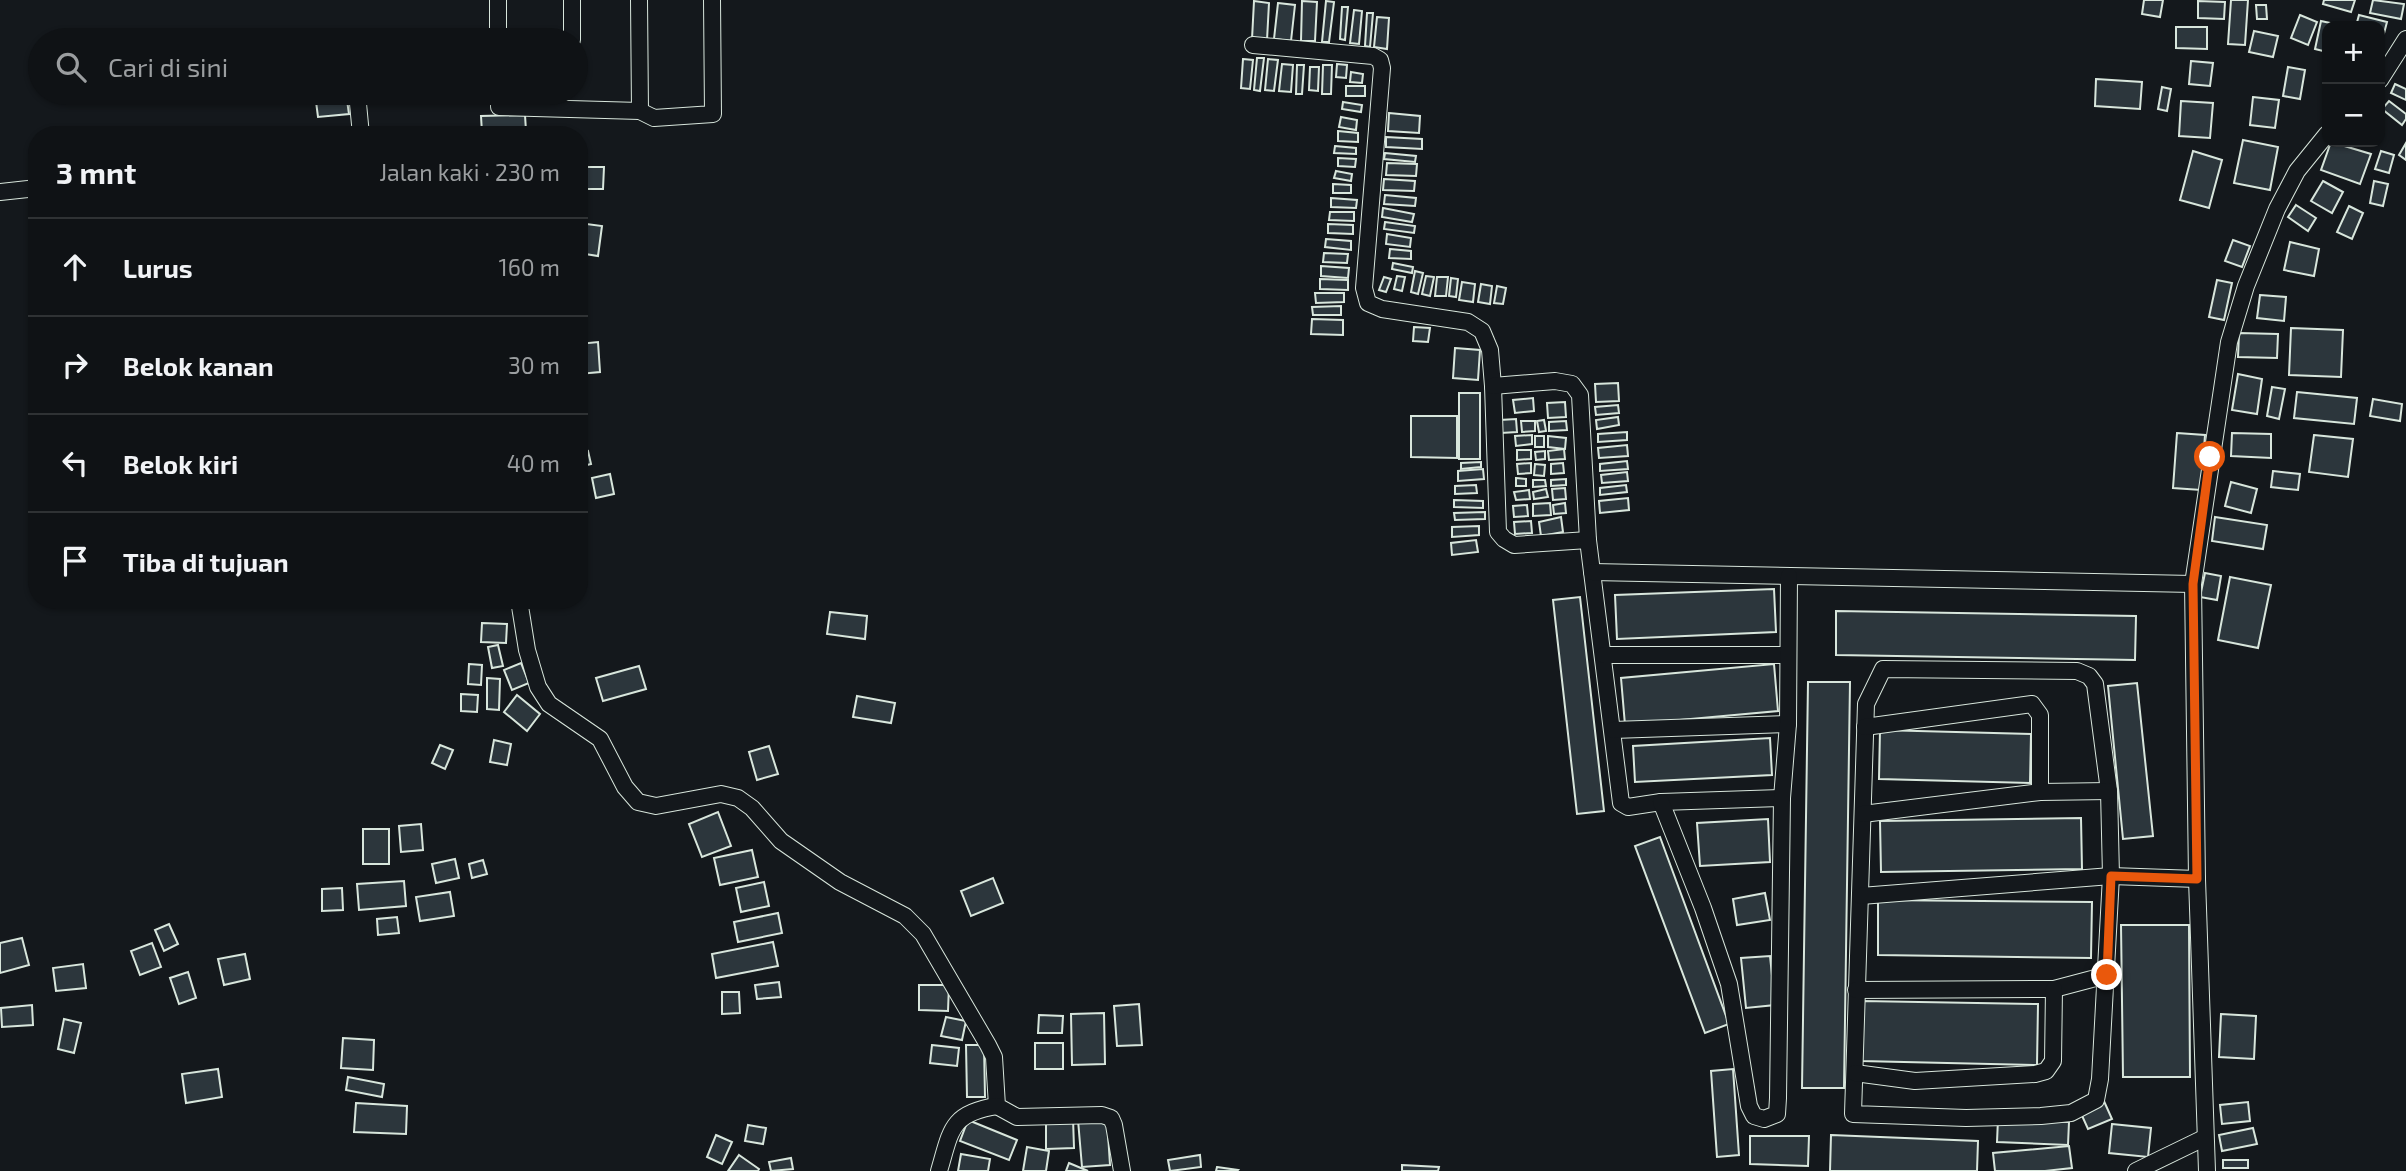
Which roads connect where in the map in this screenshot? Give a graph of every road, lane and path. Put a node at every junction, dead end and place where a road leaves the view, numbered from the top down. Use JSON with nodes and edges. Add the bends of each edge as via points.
{"nodes":[{"id":1,"x":498,"y":0,"type":"edge"},
{"id":2,"x":572,"y":0,"type":"edge"},
{"id":3,"x":639,"y":0,"type":"edge"},
{"id":4,"x":712,"y":0,"type":"edge"},
{"id":5,"x":494,"y":28,"type":"edge"},
{"id":6,"x":572,"y":28,"type":"edge"},
{"id":7,"x":2406,"y":39,"type":"edge"},
{"id":8,"x":1253,"y":45,"type":"dead end"},
{"id":9,"x":2385,"y":72,"type":"edge"},
{"id":10,"x":588,"y":103,"type":"edge"},
{"id":11,"x":358,"y":105,"type":"edge"},
{"id":12,"x":499,"y":105,"type":"edge"},
{"id":13,"x":520,"y":105,"type":"edge"},
{"id":14,"x":640,"y":111,"type":"junction"},
{"id":15,"x":360,"y":126,"type":"edge"},
{"id":16,"x":2322,"y":140,"type":"edge"},
{"id":17,"x":28,"y":189,"type":"edge"},
{"id":18,"x":0,"y":192,"type":"edge"},
{"id":19,"x":1493,"y":386,"type":"junction"},
{"id":20,"x":1588,"y":540,"type":"junction"},
{"id":21,"x":1592,"y":572,"type":"junction"},
{"id":22,"x":1789,"y":576,"type":"junction"},
{"id":23,"x":2193,"y":584,"type":"junction"},
{"id":24,"x":520,"y":609,"type":"edge"},
{"id":25,"x":1604,"y":655,"type":"junction"},
{"id":26,"x":1788,"y":655,"type":"junction"},
{"id":27,"x":1788,"y":724,"type":"junction"},
{"id":28,"x":1866,"y":727,"type":"junction"},
{"id":29,"x":1613,"y":730,"type":"junction"},
{"id":30,"x":2109,"y":791,"type":"junction"},
{"id":31,"x":2040,"y":792,"type":"junction"},
{"id":32,"x":1782,"y":799,"type":"junction"},
{"id":33,"x":1661,"y":802,"type":"junction"},
{"id":34,"x":1863,"y":814,"type":"junction"},
{"id":35,"x":2111,"y":876,"type":"junction"},
{"id":36,"x":2197,"y":879,"type":"junction"},
{"id":37,"x":1861,"y":896,"type":"junction"},
{"id":38,"x":2107,"y":975,"type":"junction"},
{"id":39,"x":2054,"y":989,"type":"junction"},
{"id":40,"x":1856,"y":990,"type":"junction"},
{"id":41,"x":1855,"y":1073,"type":"junction"},
{"id":42,"x":997,"y":1106,"type":"junction"},
{"id":43,"x":2204,"y":1138,"type":"junction"},
{"id":44,"x":939,"y":1171,"type":"edge"},
{"id":45,"x":1122,"y":1171,"type":"edge"},
{"id":46,"x":2136,"y":1171,"type":"edge"},
{"id":47,"x":2207,"y":1171,"type":"edge"}],
"edges":[{"from":1,"to":5,"type":"street"},
{"from":2,"to":6,"type":"street"},
{"from":3,"to":14,"type":"street"},
{"from":4,"to":14,"type":"street","via":[[713,114],[654,118]]},
{"from":7,"to":9,"type":"street"},
{"from":8,"to":19,"type":"street","via":[[1373,56],[1380,61],[1364,288],[1368,303],[1468,322],[1482,331],[1490,349]]},
{"from":10,"to":14,"type":"street"},
{"from":11,"to":15,"type":"street"},
{"from":12,"to":13,"type":"street"},
{"from":16,"to":23,"type":"street","via":[[2297,171],[2277,209],[2229,342]]},
{"from":17,"to":18,"type":"street"},
{"from":19,"to":20,"type":"street","via":[[1555,381],[1572,384],[1580,396]]},
{"from":19,"to":20,"type":"street","via":[[1498,532],[1514,545]]},
{"from":20,"to":21,"type":"street"},
{"from":21,"to":22,"type":"street"},
{"from":21,"to":25,"type":"street"},
{"from":22,"to":23,"type":"street"},
{"from":22,"to":26,"type":"street"},
{"from":23,"to":36,"type":"street"},
{"from":24,"to":42,"type":"street","via":[[538,687],[549,704],[600,739],[638,802],[656,806],[721,794],[738,798],[781,841],[840,882],[905,916],[923,934],[994,1058]]},
{"from":25,"to":26,"type":"street"},
{"from":25,"to":29,"type":"street"},
{"from":26,"to":27,"type":"street"},
{"from":27,"to":29,"type":"street"},
{"from":27,"to":32,"type":"street"},
{"from":28,"to":30,"type":"street","via":[[1866,704],[1883,669],[2077,671],[2095,684]]},
{"from":28,"to":31,"type":"street","via":[[2032,704],[2040,715]]},
{"from":28,"to":34,"type":"street"},
{"from":29,"to":33,"type":"street","via":[[1621,803],[1628,807]]},
{"from":30,"to":31,"type":"street"},
{"from":30,"to":35,"type":"street"},
{"from":31,"to":34,"type":"street"},
{"from":32,"to":33,"type":"street"},
{"from":32,"to":33,"type":"street","via":[[1778,1098],[1777,1115],[1764,1119],[1754,1116],[1749,1106],[1729,984]]},
{"from":34,"to":37,"type":"street"},
{"from":35,"to":36,"type":"street"},
{"from":35,"to":37,"type":"street"},
{"from":35,"to":38,"type":"street"},
{"from":36,"to":43,"type":"street"},
{"from":37,"to":40,"type":"street"},
{"from":38,"to":39,"type":"street"},
{"from":38,"to":41,"type":"street","via":[[2096,1100],[2071,1113],[1861,1116],[1853,1114]]},
{"from":39,"to":40,"type":"street"},
{"from":39,"to":41,"type":"street","via":[[2053,1061],[2046,1071],[1915,1081]]},
{"from":40,"to":41,"type":"street"},
{"from":42,"to":44,"type":"street","via":[[976,1109],[952,1128]]},
{"from":42,"to":45,"type":"street","via":[[1017,1117],[1111,1118]]},
{"from":43,"to":46,"type":"street"},
{"from":43,"to":47,"type":"street"}]}
